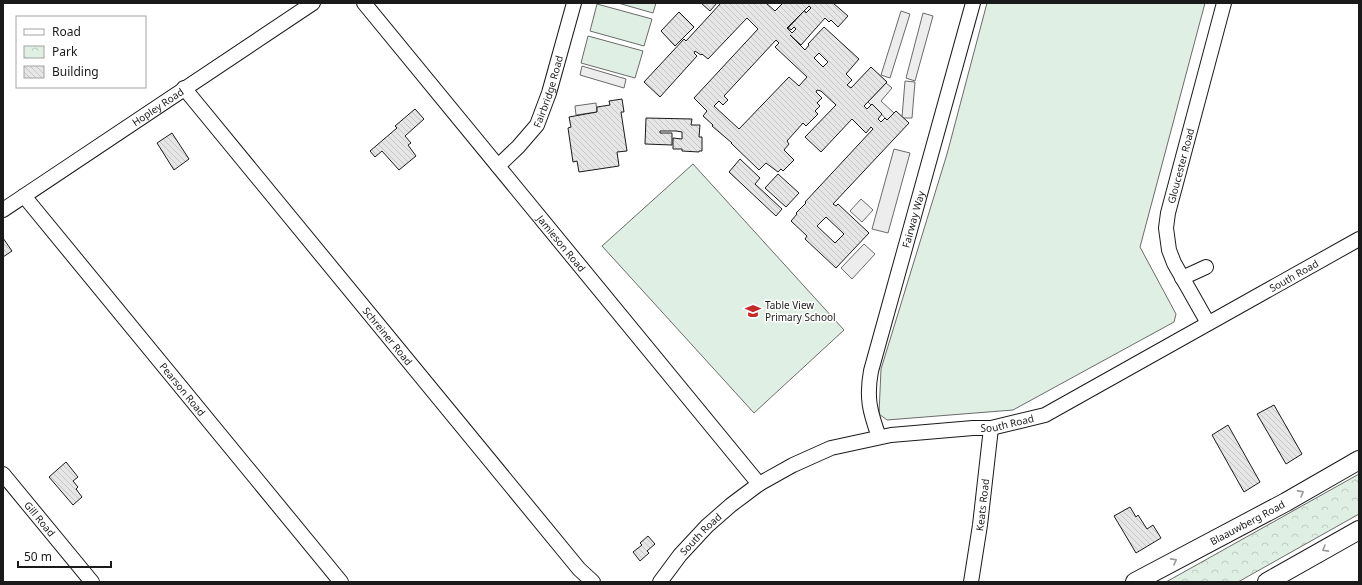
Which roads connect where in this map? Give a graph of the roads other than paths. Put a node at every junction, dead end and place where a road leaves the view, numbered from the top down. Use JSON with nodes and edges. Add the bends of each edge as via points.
{"nodes":[{"id":1,"x":313,"y":3,"type":"edge"},
{"id":2,"x":364,"y":3,"type":"edge"},
{"id":3,"x":574,"y":3,"type":"edge"},
{"id":4,"x":973,"y":3,"type":"edge"},
{"id":5,"x":1224,"y":3,"type":"edge"},
{"id":6,"x":184,"y":88,"type":"junction"},
{"id":7,"x":498,"y":166,"type":"junction"},
{"id":8,"x":24,"y":196,"type":"junction"},
{"id":9,"x":3,"y":210,"type":"edge"},
{"id":10,"x":1359,"y":239,"type":"edge"},
{"id":11,"x":1206,"y":266,"type":"dead end"},
{"id":12,"x":1182,"y":278,"type":"junction"},
{"id":13,"x":1208,"y":323,"type":"junction"},
{"id":14,"x":991,"y":428,"type":"junction"},
{"id":15,"x":879,"y":437,"type":"junction"},
{"id":16,"x":1359,"y":460,"type":"edge"},
{"id":17,"x":3,"y":474,"type":"edge"},
{"id":18,"x":759,"y":484,"type":"junction"},
{"id":19,"x":1359,"y":530,"type":"edge"},
{"id":20,"x":92,"y":582,"type":"edge"},
{"id":21,"x":341,"y":582,"type":"edge"},
{"id":22,"x":593,"y":582,"type":"edge"},
{"id":23,"x":660,"y":582,"type":"edge"},
{"id":24,"x":972,"y":582,"type":"edge"},
{"id":25,"x":1135,"y":582,"type":"edge"},
{"id":26,"x":1267,"y":582,"type":"edge"}],
"edges":[{"from":1,"to":6,"type":"street","name":"Hopley Road"},
{"from":2,"to":7,"type":"street","name":"Jamieson Road"},
{"from":3,"to":7,"type":"street","name":"Fairbridge Road","via":[[549,93],[537,125]]},
{"from":4,"to":15,"type":"street","name":"Fairway Way","via":[[871,371],[868,387],[869,405]]},
{"from":5,"to":12,"type":"street","name":"Gloucester Road","via":[[1168,213],[1166,228],[1169,250]]},
{"from":6,"to":8,"type":"street","name":"Hopley Road"},
{"from":6,"to":22,"type":"street","name":"Schreiner Road","via":[[579,569]]},
{"from":7,"to":18,"type":"street","name":"Jamieson Road"},
{"from":8,"to":9,"type":"street","name":"Hopley Road"},
{"from":8,"to":21,"type":"street","name":"Pearson Road"},
{"from":10,"to":13,"type":"street","name":"South Road"},
{"from":11,"to":12,"type":"street"},
{"from":12,"to":13,"type":"street","name":"Gloucester Road"},
{"from":13,"to":14,"type":"street","name":"South Road","via":[[1045,415]]},
{"from":14,"to":15,"type":"street","name":"South Road"},
{"from":14,"to":24,"type":"street","name":"Keats Road"},
{"from":15,"to":18,"type":"street","name":"South Road","via":[[831,448]]},
{"from":25,"to":16,"type":"main road","name":"Blaauwberg Road","one_way":true},
{"from":17,"to":20,"type":"street","name":"Gill Road"},
{"from":18,"to":23,"type":"street","name":"South Road","via":[[706,526]]},
{"from":19,"to":26,"type":"main road","one_way":true}]}
